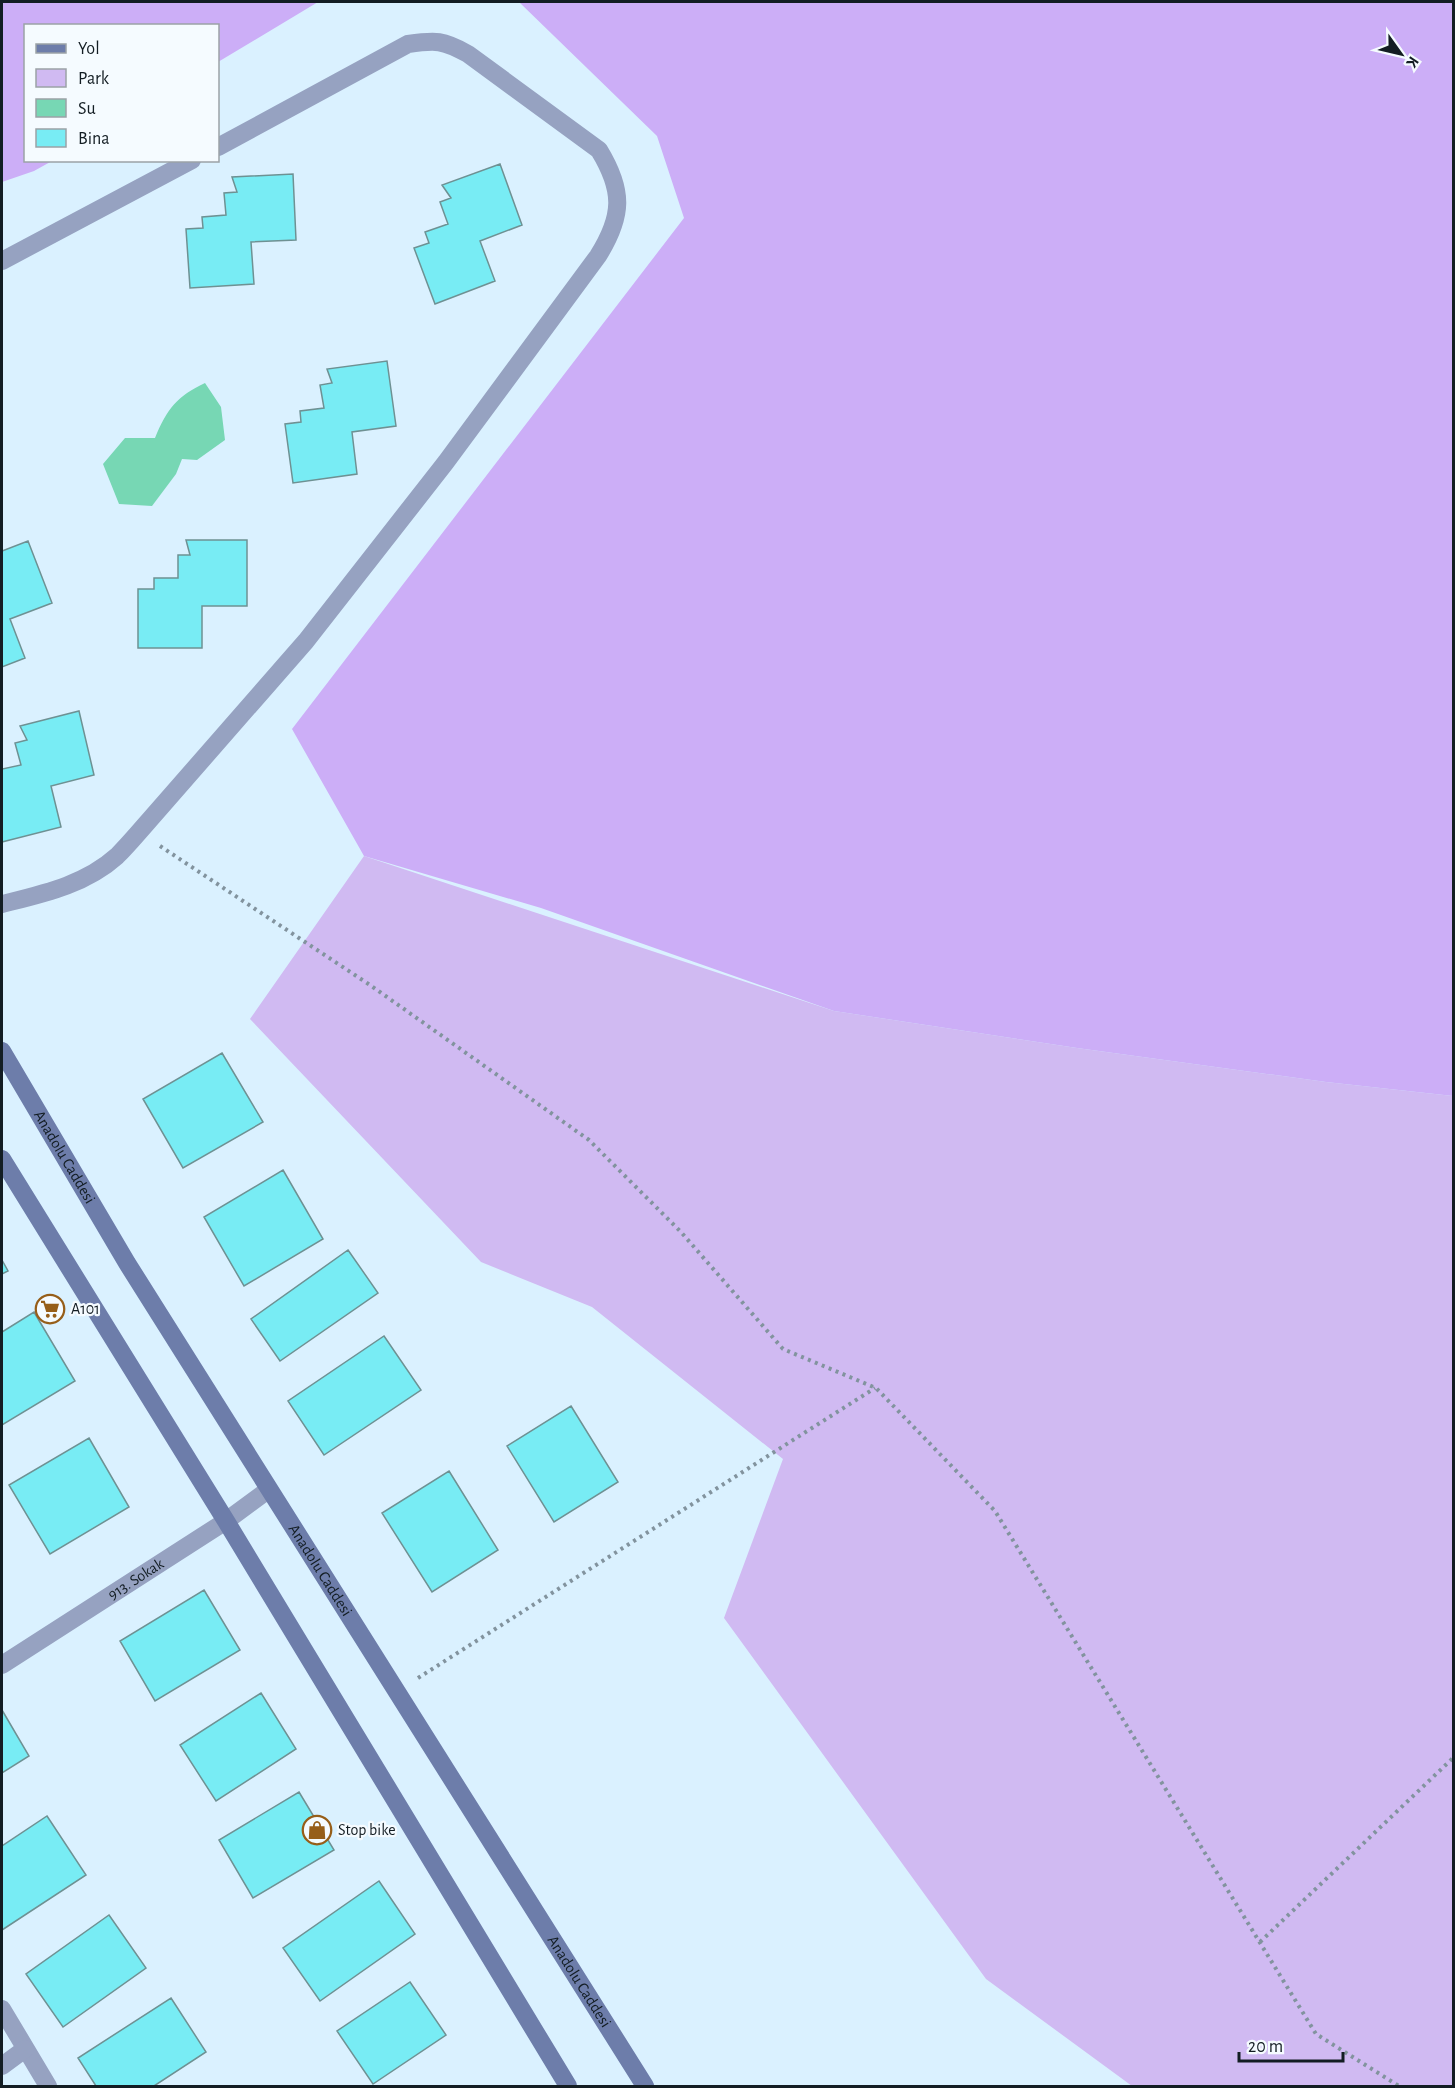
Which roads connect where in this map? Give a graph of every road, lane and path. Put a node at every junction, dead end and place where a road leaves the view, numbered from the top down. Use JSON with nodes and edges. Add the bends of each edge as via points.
{"nodes":[{"id":1,"x":219,"y":146,"type":"edge"},
{"id":2,"x":188,"y":162,"type":"edge"},
{"id":3,"x":2,"y":261,"type":"edge"},
{"id":4,"x":140,"y":832,"type":"junction"},
{"id":5,"x":2,"y":904,"type":"edge"},
{"id":6,"x":2,"y":1051,"type":"edge"},
{"id":7,"x":2,"y":1159,"type":"edge"},
{"id":8,"x":876,"y":1388,"type":"junction"},
{"id":9,"x":268,"y":1490,"type":"junction"},
{"id":10,"x":226,"y":1521,"type":"junction"},
{"id":11,"x":2,"y":1665,"type":"edge"},
{"id":12,"x":417,"y":1678,"type":"dead end"},
{"id":13,"x":1454,"y":1757,"type":"edge"},
{"id":14,"x":1260,"y":1942,"type":"junction"},
{"id":15,"x":2,"y":2009,"type":"edge"},
{"id":16,"x":25,"y":2049,"type":"junction"},
{"id":17,"x":2,"y":2066,"type":"edge"},
{"id":18,"x":48,"y":2086,"type":"edge"},
{"id":19,"x":568,"y":2086,"type":"edge"},
{"id":20,"x":645,"y":2086,"type":"edge"},
{"id":21,"x":1399,"y":2086,"type":"edge"}],
"edges":[{"from":1,"to":4,"type":"street","via":[[408,44],[432,40],[468,54],[599,150],[616,186],[618,210],[612,234],[598,256],[446,462],[306,641]]},
{"from":2,"to":3,"type":"street"},
{"from":4,"to":5,"type":"street","via":[[116,857],[83,879]]},
{"from":4,"to":8,"type":"path","via":[[370,985],[590,1140],[681,1232],[783,1349]]},
{"from":6,"to":9,"type":"main road","name":"Anadolu Caddesi"},
{"from":7,"to":10,"type":"main road"},
{"from":8,"to":12,"type":"path"},
{"from":8,"to":14,"type":"path","via":[[995,1511]]},
{"from":9,"to":10,"type":"street","name":"913. Sokak"},
{"from":9,"to":20,"type":"main road","name":"Anadolu Caddesi"},
{"from":10,"to":11,"type":"street","name":"913. Sokak"},
{"from":10,"to":19,"type":"main road"},
{"from":13,"to":14,"type":"path"},
{"from":14,"to":21,"type":"path","via":[[1316,2034]]},
{"from":15,"to":16,"type":"street"},
{"from":16,"to":17,"type":"street"},
{"from":16,"to":18,"type":"street"}]}
